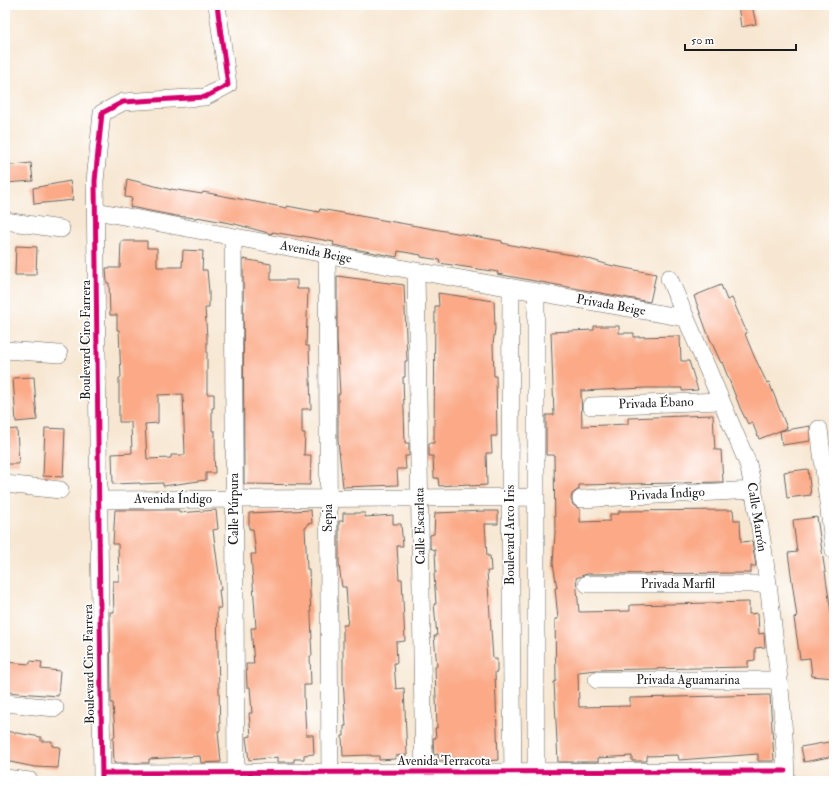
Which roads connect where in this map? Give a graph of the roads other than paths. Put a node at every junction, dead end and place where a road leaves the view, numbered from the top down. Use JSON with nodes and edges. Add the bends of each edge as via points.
{"nodes":[{"id":1,"x":217,"y":5,"type":"edge"},
{"id":2,"x":96,"y":211,"type":"junction"},
{"id":3,"x":5,"y":221,"type":"edge"},
{"id":4,"x":61,"y":229,"type":"dead end"},
{"id":5,"x":233,"y":237,"type":"junction"},
{"id":6,"x":327,"y":254,"type":"junction"},
{"id":7,"x":416,"y":271,"type":"junction"},
{"id":8,"x":669,"y":278,"type":"dead end"},
{"id":9,"x":511,"y":288,"type":"junction"},
{"id":10,"x":536,"y":293,"type":"junction"},
{"id":11,"x":685,"y":318,"type":"junction"},
{"id":12,"x":5,"y":350,"type":"edge"},
{"id":13,"x":59,"y":354,"type":"dead end"},
{"id":14,"x":721,"y":401,"type":"junction"},
{"id":15,"x":591,"y":406,"type":"dead end"},
{"id":16,"x":819,"y":428,"type":"dead end"},
{"id":17,"x":5,"y":484,"type":"edge"},
{"id":18,"x":60,"y":490,"type":"dead end"},
{"id":19,"x":754,"y":490,"type":"junction"},
{"id":20,"x":510,"y":497,"type":"junction"},
{"id":21,"x":536,"y":497,"type":"junction"},
{"id":22,"x":328,"y":498,"type":"junction"},
{"id":23,"x":420,"y":498,"type":"junction"},
{"id":24,"x":581,"y":498,"type":"dead end"},
{"id":25,"x":234,"y":499,"type":"junction"},
{"id":26,"x":98,"y":500,"type":"junction"},
{"id":27,"x":834,"y":551,"type":"edge"},
{"id":28,"x":587,"y":584,"type":"dead end"},
{"id":29,"x":768,"y":584,"type":"junction"},
{"id":30,"x":597,"y":680,"type":"dead end"},
{"id":31,"x":779,"y":680,"type":"junction"},
{"id":32,"x":5,"y":703,"type":"edge"},
{"id":33,"x":55,"y":708,"type":"dead end"},
{"id":34,"x":512,"y":776,"type":"edge"},
{"id":35,"x":536,"y":776,"type":"edge"},
{"id":36,"x":786,"y":776,"type":"edge"},
{"id":37,"x":102,"y":777,"type":"edge"},
{"id":38,"x":236,"y":777,"type":"edge"},
{"id":39,"x":330,"y":777,"type":"edge"},
{"id":40,"x":424,"y":777,"type":"edge"},
{"id":41,"x":5,"y":778,"type":"edge"},
{"id":42,"x":30,"y":781,"type":"edge"}],
"edges":[{"from":1,"to":2,"type":"street","name":"Boulevard Ciro Farrera","via":[[228,85],[205,97],[123,102],[102,113],[95,181]]},
{"from":2,"to":5,"type":"street","name":"Avenida Beige"},
{"from":2,"to":26,"type":"street","name":"Boulevard Ciro Farrera"},
{"from":3,"to":4,"type":"street"},
{"from":5,"to":6,"type":"street","name":"Avenida Beige"},
{"from":5,"to":25,"type":"street","name":"Calle Púrpura"},
{"from":6,"to":7,"type":"street","name":"Avenida Beige"},
{"from":6,"to":22,"type":"street","name":"Sepia"},
{"from":7,"to":9,"type":"street","name":"Avenida Beige"},
{"from":7,"to":23,"type":"street","name":"Calle Escarlata"},
{"from":8,"to":11,"type":"street","name":"Calle Marrón"},
{"from":9,"to":10,"type":"street","name":"Avenida Beige"},
{"from":9,"to":20,"type":"street","name":"Boulevard Arco Iris"},
{"from":10,"to":11,"type":"street","name":"Privada Beige"},
{"from":10,"to":21,"type":"street","name":"Boulevard Arco Iris"},
{"from":11,"to":14,"type":"street","name":"Calle Marrón"},
{"from":12,"to":13,"type":"street"},
{"from":14,"to":15,"type":"street","name":"Privada Ébano"},
{"from":14,"to":19,"type":"street","name":"Calle Marrón","via":[[748,464]]},
{"from":16,"to":27,"type":"street"},
{"from":17,"to":18,"type":"street"},
{"from":19,"to":24,"type":"street","name":"Privada Índigo"},
{"from":19,"to":29,"type":"street","name":"Calle Marrón"},
{"from":20,"to":21,"type":"street","name":"Avenida Índigo"},
{"from":20,"to":23,"type":"street","name":"Avenida Índigo"},
{"from":20,"to":34,"type":"street","name":"Boulevard Arco Iris"},
{"from":21,"to":35,"type":"street","name":"Boulevard Arco Iris"},
{"from":22,"to":23,"type":"street","name":"Avenida Índigo"},
{"from":22,"to":25,"type":"street","name":"Avenida Índigo"},
{"from":22,"to":39,"type":"street","name":"Sepia"},
{"from":23,"to":40,"type":"street","name":"Calle Escarlata"},
{"from":25,"to":26,"type":"street","name":"Avenida Índigo"},
{"from":25,"to":38,"type":"street","name":"Calle Púrpura"},
{"from":26,"to":37,"type":"street","name":"Boulevard Ciro Farrera"},
{"from":28,"to":29,"type":"street","name":"Privada Marfil"},
{"from":29,"to":31,"type":"street","name":"Calle Marrón"},
{"from":30,"to":31,"type":"street","name":"Privada Aguamarina"},
{"from":31,"to":36,"type":"street","name":"Calle Marrón"},
{"from":32,"to":33,"type":"street"},
{"from":34,"to":35,"type":"street","name":"Avenida Terracota"},
{"from":34,"to":40,"type":"street","name":"Avenida Terracota"},
{"from":35,"to":36,"type":"street","name":"Avenida Terracota"},
{"from":37,"to":38,"type":"street","name":"Avenida Terracota"},
{"from":38,"to":39,"type":"street","name":"Avenida Terracota"},
{"from":39,"to":40,"type":"street","name":"Avenida Terracota"},
{"from":41,"to":42,"type":"street"}]}
